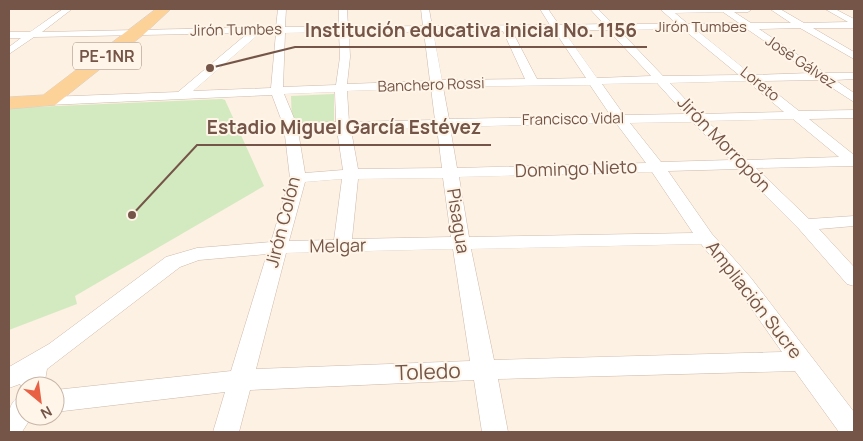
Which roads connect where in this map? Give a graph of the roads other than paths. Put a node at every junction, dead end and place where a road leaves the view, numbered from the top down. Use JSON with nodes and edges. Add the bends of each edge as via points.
{"nodes":[{"id":1,"x":68,"y":9,"type":"edge"},
{"id":2,"x":164,"y":9,"type":"edge"},
{"id":3,"x":282,"y":9,"type":"edge"},
{"id":4,"x":343,"y":9,"type":"edge"},
{"id":5,"x":425,"y":9,"type":"edge"},
{"id":6,"x":544,"y":9,"type":"edge"},
{"id":7,"x":594,"y":9,"type":"edge"},
{"id":8,"x":724,"y":9,"type":"edge"},
{"id":9,"x":748,"y":9,"type":"edge"},
{"id":10,"x":774,"y":9,"type":"edge"},
{"id":11,"x":665,"y":10,"type":"edge"},
{"id":12,"x":833,"y":10,"type":"edge"},
{"id":13,"x":854,"y":12,"type":"edge"},
{"id":14,"x":854,"y":23,"type":"edge"},
{"id":15,"x":686,"y":26,"type":"junction"},
{"id":16,"x":747,"y":26,"type":"junction"},
{"id":17,"x":801,"y":26,"type":"junction"},
{"id":18,"x":428,"y":28,"type":"junction"},
{"id":19,"x":506,"y":28,"type":"junction"},
{"id":20,"x":558,"y":28,"type":"junction"},
{"id":21,"x":613,"y":28,"type":"junction"},
{"id":22,"x":344,"y":29,"type":"junction"},
{"id":23,"x":258,"y":30,"type":"junction"},
{"id":24,"x":282,"y":30,"type":"junction"},
{"id":25,"x":138,"y":32,"type":"junction"},
{"id":26,"x":30,"y":35,"type":"junction"},
{"id":27,"x":9,"y":36,"type":"edge"},
{"id":28,"x":9,"y":51,"type":"edge"},
{"id":29,"x":854,"y":56,"type":"edge"},
{"id":30,"x":824,"y":76,"type":"junction"},
{"id":31,"x":854,"y":76,"type":"edge"},
{"id":32,"x":752,"y":78,"type":"junction"},
{"id":33,"x":662,"y":80,"type":"junction"},
{"id":34,"x":593,"y":81,"type":"junction"},
{"id":35,"x":533,"y":83,"type":"junction"},
{"id":36,"x":438,"y":84,"type":"junction"},
{"id":37,"x":341,"y":89,"type":"junction"},
{"id":38,"x":277,"y":92,"type":"junction"},
{"id":39,"x":178,"y":97,"type":"junction"},
{"id":40,"x":854,"y":98,"type":"edge"},
{"id":41,"x":48,"y":101,"type":"junction"},
{"id":42,"x":9,"y":103,"type":"edge"},
{"id":43,"x":797,"y":114,"type":"junction"},
{"id":44,"x":854,"y":114,"type":"edge"},
{"id":45,"x":619,"y":118,"type":"junction"},
{"id":46,"x":696,"y":118,"type":"junction"},
{"id":47,"x":444,"y":122,"type":"junction"},
{"id":48,"x":343,"y":125,"type":"junction"},
{"id":49,"x":291,"y":127,"type":"junction"},
{"id":50,"x":854,"y":161,"type":"edge"},
{"id":51,"x":742,"y":164,"type":"junction"},
{"id":52,"x":657,"y":167,"type":"junction"},
{"id":53,"x":451,"y":173,"type":"junction"},
{"id":54,"x":351,"y":174,"type":"junction"},
{"id":55,"x":298,"y":178,"type":"junction"},
{"id":56,"x":854,"y":221,"type":"edge"},
{"id":57,"x":805,"y":225,"type":"junction"},
{"id":58,"x":706,"y":238,"type":"junction"},
{"id":59,"x":461,"y":243,"type":"junction"},
{"id":60,"x":277,"y":247,"type":"junction"},
{"id":61,"x":342,"y":247,"type":"junction"},
{"id":62,"x":854,"y":279,"type":"edge"},
{"id":63,"x":801,"y":362,"type":"junction"},
{"id":64,"x":484,"y":370,"type":"junction"},
{"id":65,"x":34,"y":375,"type":"edge"},
{"id":66,"x":9,"y":378,"type":"edge"},
{"id":67,"x":241,"y":380,"type":"junction"},
{"id":68,"x":65,"y":400,"type":"edge"},
{"id":69,"x":226,"y":432,"type":"edge"},
{"id":70,"x":495,"y":432,"type":"edge"},
{"id":71,"x":854,"y":432,"type":"edge"}],
"edges":[{"from":1,"to":26,"type":"street"},
{"from":2,"to":25,"type":"main road","number":"PE-1NR"},
{"from":3,"to":24,"type":"street","name":"Jirón Colón"},
{"from":4,"to":22,"type":"street"},
{"from":5,"to":18,"type":"street","name":"Pisagua"},
{"from":6,"to":20,"type":"street","name":"Ampliación Sucre"},
{"from":7,"to":21,"type":"street","name":"Jirón Morropón"},
{"from":8,"to":9,"type":"street"},
{"from":8,"to":11,"type":"street"},
{"from":8,"to":16,"type":"street","name":"José Gálvez"},
{"from":10,"to":17,"type":"street"},
{"from":11,"to":15,"type":"street","name":"Loreto"},
{"from":12,"to":13,"type":"street"},
{"from":12,"to":14,"type":"street"},
{"from":14,"to":17,"type":"street","name":"Jirón Tumbes"},
{"from":15,"to":16,"type":"street","name":"Jirón Tumbes"},
{"from":15,"to":21,"type":"street","name":"Jirón Tumbes"},
{"from":15,"to":32,"type":"street","name":"Loreto"},
{"from":16,"to":17,"type":"street","name":"Jirón Tumbes"},
{"from":16,"to":30,"type":"street","name":"José Gálvez"},
{"from":17,"to":29,"type":"street"},
{"from":18,"to":19,"type":"street","name":"Jirón Tumbes"},
{"from":18,"to":22,"type":"street","name":"Jirón Tumbes"},
{"from":18,"to":36,"type":"street","name":"Pisagua"},
{"from":19,"to":20,"type":"street","name":"Jirón Tumbes"},
{"from":19,"to":35,"type":"street"},
{"from":20,"to":21,"type":"street","name":"Jirón Tumbes"},
{"from":20,"to":34,"type":"street","name":"Ampliación Sucre"},
{"from":21,"to":33,"type":"street","name":"Jirón Morropón"},
{"from":22,"to":24,"type":"street","name":"Jirón Tumbes"},
{"from":22,"to":37,"type":"street"},
{"from":23,"to":24,"type":"street","name":"Jirón Tumbes"},
{"from":23,"to":25,"type":"street","name":"Jirón Tumbes"},
{"from":23,"to":39,"type":"street"},
{"from":24,"to":38,"type":"street","name":"Jirón Colón"},
{"from":25,"to":26,"type":"street","name":"Jirón Tumbes"},
{"from":25,"to":41,"type":"main road","number":"PE-1NR"},
{"from":26,"to":27,"type":"street","name":"Jirón Tumbes"},
{"from":26,"to":28,"type":"street"},
{"from":30,"to":31,"type":"street","name":"Banchero Rossi"},
{"from":30,"to":32,"type":"street","name":"Banchero Rossi"},
{"from":30,"to":40,"type":"street","name":"José Gálvez"},
{"from":32,"to":33,"type":"street","name":"Banchero Rossi"},
{"from":32,"to":43,"type":"street","name":"Loreto"},
{"from":33,"to":34,"type":"street","name":"Banchero Rossi"},
{"from":33,"to":46,"type":"street","name":"Jirón Morropón"},
{"from":34,"to":35,"type":"street","name":"Banchero Rossi"},
{"from":34,"to":45,"type":"street","name":"Ampliación Sucre"},
{"from":35,"to":36,"type":"street","name":"Banchero Rossi"},
{"from":36,"to":37,"type":"street","name":"Banchero Rossi"},
{"from":36,"to":47,"type":"street","name":"Pisagua"},
{"from":37,"to":38,"type":"street","name":"Banchero Rossi"},
{"from":37,"to":48,"type":"street"},
{"from":38,"to":39,"type":"street","name":"Banchero Rossi"},
{"from":38,"to":49,"type":"street","name":"Jirón Colón"},
{"from":39,"to":41,"type":"street","name":"Banchero Rossi"},
{"from":41,"to":42,"type":"main road","name":"Banchero Rossi"},
{"from":43,"to":44,"type":"street","name":"Francisco Vidal"},
{"from":43,"to":46,"type":"street","name":"Francisco Vidal"},
{"from":43,"to":50,"type":"street","name":"Loreto"},
{"from":45,"to":46,"type":"street","name":"Francisco Vidal"},
{"from":45,"to":47,"type":"street","name":"Francisco Vidal"},
{"from":45,"to":52,"type":"street","name":"Ampliación Sucre"},
{"from":46,"to":51,"type":"street","name":"Jirón Morropón"},
{"from":47,"to":48,"type":"street","name":"Francisco Vidal"},
{"from":47,"to":53,"type":"street","name":"Pisagua"},
{"from":48,"to":49,"type":"street","name":"Francisco Vidal"},
{"from":48,"to":54,"type":"street"},
{"from":49,"to":55,"type":"street","name":"Jirón Colón"},
{"from":50,"to":51,"type":"street","name":"Domingo Nieto"},
{"from":51,"to":52,"type":"street","name":"Domingo Nieto"},
{"from":51,"to":57,"type":"street","name":"Jirón Morropón"},
{"from":52,"to":53,"type":"street","name":"Domingo Nieto"},
{"from":52,"to":58,"type":"street","name":"Ampliación Sucre"},
{"from":53,"to":54,"type":"street","name":"Domingo Nieto"},
{"from":53,"to":59,"type":"street","name":"Pisagua"},
{"from":54,"to":55,"type":"street","name":"Domingo Nieto"},
{"from":54,"to":61,"type":"street"},
{"from":55,"to":60,"type":"street","name":"Jirón Colón"},
{"from":56,"to":57,"type":"street"},
{"from":57,"to":62,"type":"street","name":"Jirón Morropón"},
{"from":58,"to":59,"type":"street","name":"Melgar"},
{"from":58,"to":63,"type":"street","name":"Ampliación Sucre","via":[[744,283]]},
{"from":59,"to":61,"type":"street","name":"Melgar"},
{"from":59,"to":64,"type":"street","name":"Pisagua"},
{"from":60,"to":61,"type":"street","name":"Melgar"},
{"from":60,"to":65,"type":"street","name":"Melgar","via":[[184,257],[173,262]]},
{"from":60,"to":67,"type":"street","name":"Jirón Colón"},
{"from":63,"to":64,"type":"street","name":"Toledo"},
{"from":63,"to":71,"type":"street","name":"Ampliación Sucre"},
{"from":64,"to":67,"type":"street","name":"Toledo"},
{"from":64,"to":70,"type":"street","name":"Pisagua"},
{"from":65,"to":66,"type":"street","name":"Melgar"},
{"from":67,"to":68,"type":"street","name":"Toledo"},
{"from":67,"to":69,"type":"street","name":"Jirón Colón"}]}
